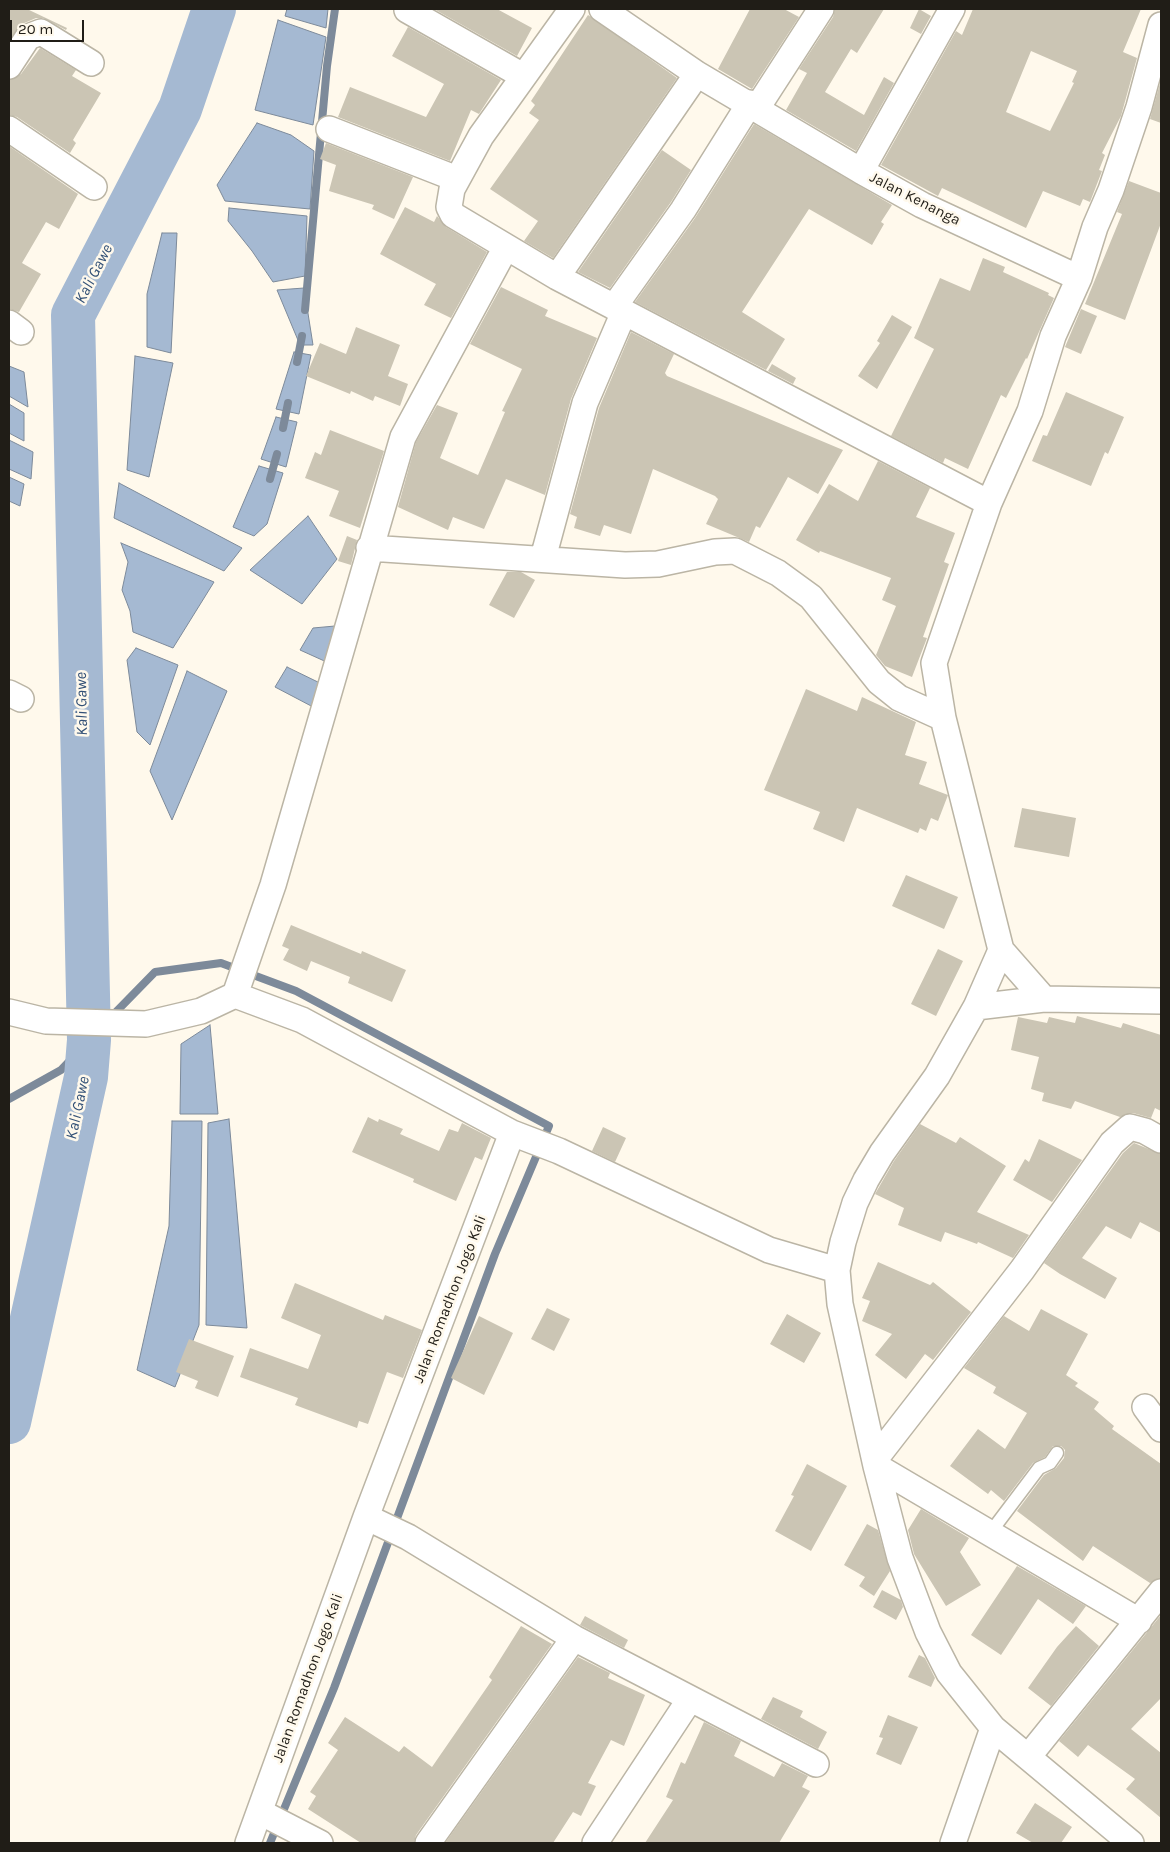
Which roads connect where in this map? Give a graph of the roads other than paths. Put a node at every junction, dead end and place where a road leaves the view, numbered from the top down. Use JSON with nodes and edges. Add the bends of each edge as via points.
{"nodes":[{"id":1,"x":572,"y":9,"type":"edge"},
{"id":2,"x":602,"y":9,"type":"edge"},
{"id":3,"x":821,"y":9,"type":"edge"},
{"id":4,"x":952,"y":9,"type":"edge"},
{"id":5,"x":407,"y":10,"type":"dead end"},
{"id":6,"x":1161,"y":25,"type":"edge"},
{"id":7,"x":91,"y":63,"type":"dead end"},
{"id":8,"x":9,"y":66,"type":"edge"},
{"id":9,"x":697,"y":74,"type":"junction"},
{"id":10,"x":523,"y":76,"type":"junction"},
{"id":11,"x":753,"y":106,"type":"junction"},
{"id":12,"x":9,"y":129,"type":"edge"},
{"id":13,"x":329,"y":129,"type":"dead end"},
{"id":14,"x":861,"y":172,"type":"junction"},
{"id":15,"x":457,"y":179,"type":"junction"},
{"id":16,"x":94,"y":187,"type":"dead end"},
{"id":17,"x":506,"y":247,"type":"junction"},
{"id":18,"x":556,"y":277,"type":"junction"},
{"id":19,"x":1079,"y":278,"type":"junction"},
{"id":20,"x":619,"y":310,"type":"junction"},
{"id":21,"x":990,"y":502,"type":"junction"},
{"id":22,"x":369,"y":548,"type":"junction"},
{"id":23,"x":543,"y":558,"type":"junction"},
{"id":24,"x":943,"y":718,"type":"junction"},
{"id":25,"x":1001,"y":950,"type":"junction"},
{"id":26,"x":237,"y":991,"type":"junction"},
{"id":27,"x":1044,"y":999,"type":"junction"},
{"id":28,"x":1161,"y":1001,"type":"edge"},
{"id":29,"x":976,"y":1006,"type":"junction"},
{"id":30,"x":9,"y":1012,"type":"edge"},
{"id":31,"x":523,"y":1137,"type":"junction"},
{"id":32,"x":1161,"y":1140,"type":"edge"},
{"id":33,"x":837,"y":1270,"type":"junction"},
{"id":34,"x":1145,"y":1407,"type":"dead end"},
{"id":35,"x":1161,"y":1429,"type":"edge"},
{"id":36,"x":1057,"y":1453,"type":"dead end"},
{"id":37,"x":876,"y":1462,"type":"junction"},
{"id":38,"x":373,"y":1520,"type":"junction"},
{"id":39,"x":990,"y":1533,"type":"junction"},
{"id":40,"x":1161,"y":1594,"type":"edge"},
{"id":41,"x":1139,"y":1620,"type":"junction"},
{"id":42,"x":574,"y":1638,"type":"junction"},
{"id":43,"x":690,"y":1699,"type":"junction"},
{"id":44,"x":993,"y":1728,"type":"junction"},
{"id":45,"x":1028,"y":1756,"type":"junction"},
{"id":46,"x":816,"y":1764,"type":"dead end"},
{"id":47,"x":271,"y":1818,"type":"junction"},
{"id":48,"x":248,"y":1843,"type":"edge"},
{"id":49,"x":320,"y":1843,"type":"edge"},
{"id":50,"x":428,"y":1843,"type":"edge"},
{"id":51,"x":595,"y":1843,"type":"edge"},
{"id":52,"x":953,"y":1843,"type":"edge"},
{"id":53,"x":1131,"y":1843,"type":"edge"}],
"edges":[{"from":1,"to":10,"type":"street"},
{"from":2,"to":9,"type":"street","name":"Jalan Kenanga"},
{"from":3,"to":11,"type":"street"},
{"from":4,"to":14,"type":"street"},
{"from":5,"to":10,"type":"street"},
{"from":6,"to":19,"type":"street","via":[[1136,116]]},
{"from":7,"to":8,"type":"street","via":[[41,32],[28,37]]},
{"from":9,"to":11,"type":"street","name":"Jalan Kenanga"},
{"from":9,"to":18,"type":"street"},
{"from":10,"to":15,"type":"street","via":[[481,136]]},
{"from":11,"to":14,"type":"street","name":"Jalan Kenanga"},
{"from":11,"to":20,"type":"street"},
{"from":12,"to":16,"type":"street"},
{"from":13,"to":15,"type":"street"},
{"from":14,"to":19,"type":"street","name":"Jalan Kenanga","via":[[922,205]]},
{"from":15,"to":17,"type":"street","via":[[450,199],[449,208],[453,215]]},
{"from":17,"to":18,"type":"street"},
{"from":17,"to":22,"type":"street","via":[[403,437]]},
{"from":18,"to":20,"type":"street"},
{"from":19,"to":21,"type":"street","via":[[1053,336],[1030,411]]},
{"from":20,"to":21,"type":"street"},
{"from":20,"to":23,"type":"street","via":[[585,403]]},
{"from":21,"to":24,"type":"street","via":[[934,663]]},
{"from":22,"to":23,"type":"street"},
{"from":22,"to":26,"type":"street","via":[[273,885]]},
{"from":23,"to":24,"type":"street","via":[[626,565],[658,564],[735,551],[778,573],[811,597],[879,682],[900,698]]},
{"from":24,"to":25,"type":"street"},
{"from":25,"to":27,"type":"street"},
{"from":25,"to":29,"type":"street"},
{"from":26,"to":30,"type":"street","via":[[201,1012],[146,1024],[46,1021]]},
{"from":26,"to":31,"type":"street","via":[[302,1020]]},
{"from":27,"to":28,"type":"street"},
{"from":27,"to":29,"type":"street"},
{"from":29,"to":33,"type":"street","via":[[937,1076],[866,1180],[853,1210]]},
{"from":31,"to":33,"type":"street","via":[[769,1250]]},
{"from":31,"to":38,"type":"street","name":"Jalan Romadhon Jogo Kali"},
{"from":32,"to":37,"type":"street","via":[[1130,1128],[1112,1143],[1022,1270]]},
{"from":33,"to":37,"type":"street","via":[[840,1304]]},
{"from":34,"to":35,"type":"street"},
{"from":36,"to":39,"type":"lane","via":[[1050,1463],[1039,1468]]},
{"from":37,"to":39,"type":"street"},
{"from":37,"to":44,"type":"street","via":[[900,1558],[928,1632],[949,1673]]},
{"from":38,"to":42,"type":"street","via":[[408,1537]]},
{"from":38,"to":47,"type":"street","name":"Jalan Romadhon Jogo Kali"},
{"from":39,"to":41,"type":"street"},
{"from":40,"to":41,"type":"street"},
{"from":41,"to":45,"type":"street"},
{"from":42,"to":43,"type":"street"},
{"from":42,"to":50,"type":"street"},
{"from":43,"to":46,"type":"street"},
{"from":43,"to":51,"type":"street"},
{"from":44,"to":45,"type":"street"},
{"from":44,"to":52,"type":"street"},
{"from":45,"to":53,"type":"street"},
{"from":47,"to":48,"type":"street","name":"Jalan Romadhon Jogo Kali"},
{"from":47,"to":49,"type":"street"}]}
